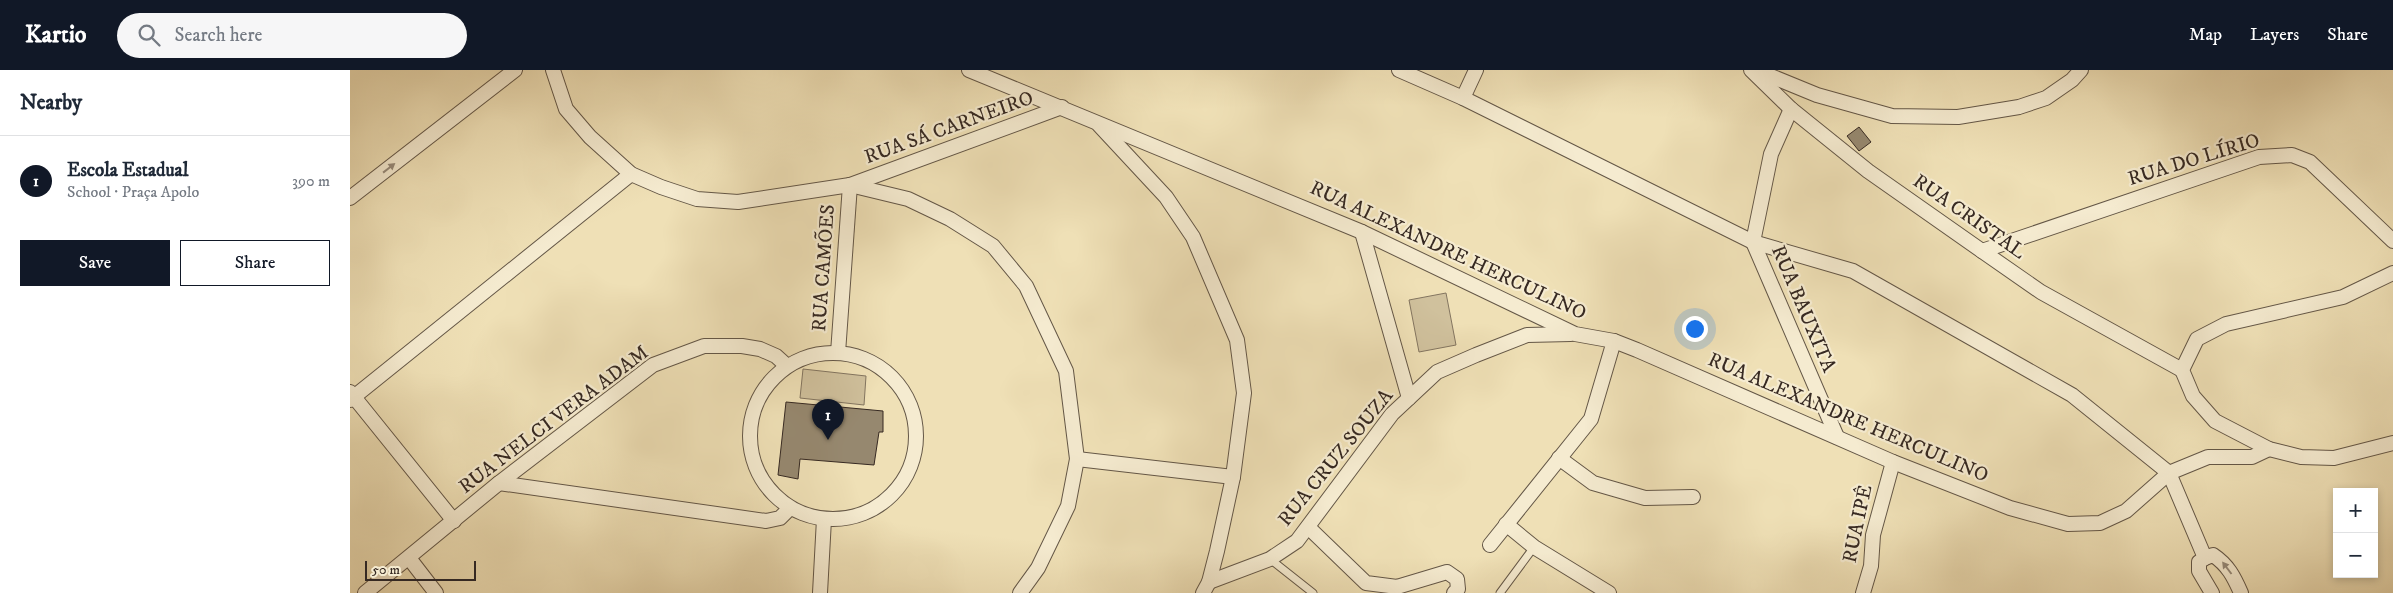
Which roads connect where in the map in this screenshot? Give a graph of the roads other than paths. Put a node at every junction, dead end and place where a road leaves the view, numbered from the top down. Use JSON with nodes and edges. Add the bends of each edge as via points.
{"nodes":[{"id":1,"x":515,"y":70,"type":"edge"},
{"id":2,"x":553,"y":70,"type":"edge"},
{"id":3,"x":969,"y":70,"type":"edge"},
{"id":4,"x":1400,"y":70,"type":"edge"},
{"id":5,"x":1476,"y":70,"type":"edge"},
{"id":6,"x":1751,"y":70,"type":"edge"},
{"id":7,"x":1756,"y":70,"type":"edge"},
{"id":8,"x":2081,"y":70,"type":"edge"},
{"id":9,"x":1462,"y":98,"type":"junction"},
{"id":10,"x":1062,"y":107,"type":"junction"},
{"id":11,"x":1791,"y":109,"type":"junction"},
{"id":12,"x":1097,"y":122,"type":"junction"},
{"id":13,"x":631,"y":174,"type":"junction"},
{"id":14,"x":850,"y":186,"type":"junction"},
{"id":15,"x":350,"y":198,"type":"edge"},
{"id":16,"x":1362,"y":232,"type":"junction"},
{"id":17,"x":2393,"y":241,"type":"edge"},
{"id":18,"x":1753,"y":242,"type":"junction"},
{"id":19,"x":1982,"y":252,"type":"junction"},
{"id":20,"x":2393,"y":272,"type":"edge"},
{"id":21,"x":1575,"y":334,"type":"junction"},
{"id":22,"x":1614,"y":341,"type":"junction"},
{"id":23,"x":838,"y":353,"type":"junction"},
{"id":24,"x":787,"y":366,"type":"junction"},
{"id":25,"x":2182,"y":370,"type":"junction"},
{"id":26,"x":351,"y":397,"type":"edge"},
{"id":27,"x":1409,"y":398,"type":"junction"},
{"id":28,"x":1836,"y":437,"type":"junction"},
{"id":29,"x":2391,"y":442,"type":"edge"},
{"id":30,"x":2268,"y":449,"type":"junction"},
{"id":31,"x":1559,"y":458,"type":"junction"},
{"id":32,"x":1077,"y":459,"type":"junction"},
{"id":33,"x":1893,"y":462,"type":"junction"},
{"id":34,"x":2169,"y":473,"type":"junction"},
{"id":35,"x":1232,"y":477,"type":"junction"},
{"id":36,"x":499,"y":483,"type":"junction"},
{"id":37,"x":1693,"y":497,"type":"dead end"},
{"id":38,"x":790,"y":508,"type":"junction"},
{"id":39,"x":824,"y":519,"type":"junction"},
{"id":40,"x":454,"y":521,"type":"junction"},
{"id":41,"x":1506,"y":524,"type":"junction"},
{"id":42,"x":1308,"y":527,"type":"junction"},
{"id":43,"x":1490,"y":545,"type":"dead end"},
{"id":44,"x":1534,"y":546,"type":"junction"},
{"id":45,"x":409,"y":558,"type":"junction"},
{"id":46,"x":2205,"y":558,"type":"junction"},
{"id":47,"x":1270,"y":559,"type":"junction"},
{"id":48,"x":1206,"y":587,"type":"edge"},
{"id":49,"x":365,"y":593,"type":"edge"},
{"id":50,"x":436,"y":593,"type":"edge"},
{"id":51,"x":820,"y":593,"type":"edge"},
{"id":52,"x":1020,"y":593,"type":"edge"},
{"id":53,"x":1313,"y":593,"type":"edge"},
{"id":54,"x":1454,"y":593,"type":"edge"},
{"id":55,"x":1500,"y":593,"type":"edge"},
{"id":56,"x":1609,"y":593,"type":"edge"},
{"id":57,"x":1863,"y":593,"type":"edge"},
{"id":58,"x":2212,"y":593,"type":"edge"},
{"id":59,"x":2241,"y":593,"type":"edge"}],
"edges":[{"from":15,"to":1,"type":"street","one_way":true},
{"from":2,"to":13,"type":"street","via":[[566,109],[590,137]]},
{"from":3,"to":10,"type":"street","name":"RUA ALEXANDRE HERCULINO"},
{"from":4,"to":9,"type":"street"},
{"from":5,"to":9,"type":"street"},
{"from":6,"to":11,"type":"street","name":"RUA CRISTAL"},
{"from":7,"to":8,"type":"street","via":[[1817,95],[1892,116],[1958,117],[2019,107],[2046,98]]},
{"from":9,"to":18,"type":"street"},
{"from":10,"to":12,"type":"street","name":"RUA ALEXANDRE HERCULINO"},
{"from":10,"to":14,"type":"street","name":"RUA SÁ CARNEIRO"},
{"from":11,"to":18,"type":"street","name":"RUA BAUXITA","via":[[1771,154]]},
{"from":11,"to":19,"type":"street","name":"RUA CRISTAL","via":[[1868,171]]},
{"from":12,"to":16,"type":"street","name":"RUA ALEXANDRE HERCULINO"},
{"from":12,"to":35,"type":"street","via":[[1166,197],[1193,237],[1237,340],[1244,393]]},
{"from":13,"to":14,"type":"street","via":[[697,199],[738,202]]},
{"from":13,"to":26,"type":"street"},
{"from":14,"to":23,"type":"street","name":"RUA CAMÕES"},
{"from":14,"to":32,"type":"street","via":[[908,199],[950,219],[992,246],[1026,286],[1066,370]]},
{"from":16,"to":21,"type":"street","name":"RUA ALEXANDRE HERCULINO"},
{"from":16,"to":27,"type":"street"},
{"from":17,"to":19,"type":"street","name":"RUA DO LÍRIO","via":[[2310,162],[2292,155],[2259,157]]},
{"from":18,"to":28,"type":"street","name":"RUA BAUXITA"},
{"from":18,"to":34,"type":"street","via":[[1853,271],[2072,395]]},
{"from":19,"to":25,"type":"street","name":"RUA CRISTAL","via":[[2041,292]]},
{"from":20,"to":25,"type":"street","via":[[2342,297],[2226,324],[2197,339]]},
{"from":21,"to":22,"type":"street","name":"RUA ALEXANDRE HERCULINO"},
{"from":21,"to":27,"type":"street","name":"RUA CRUZ SOUZA","via":[[1527,335],[1476,354],[1437,372]]},
{"from":22,"to":28,"type":"street","name":"RUA ALEXANDRE HERCULINO"},
{"from":22,"to":31,"type":"street","via":[[1591,419]]},
{"from":23,"to":24,"type":"street","via":[[812,356]]},
{"from":23,"to":39,"type":"street","via":[[862,358],[883,370],[900,387],[911,408],[916,432],[914,456],[905,478],[890,497],[871,511],[848,518]]},
{"from":24,"to":36,"type":"street","name":"RUA NELCI VERA ADAM","via":[[776,356],[742,346],[704,346],[653,365]]},
{"from":24,"to":38,"type":"street","via":[[766,385],[753,410],[749,438],[754,465],[768,490]]},
{"from":25,"to":30,"type":"street","via":[[2193,396],[2215,422]]},
{"from":26,"to":40,"type":"street"},
{"from":27,"to":42,"type":"street","name":"RUA CRUZ SOUZA","via":[[1392,414]]},
{"from":28,"to":33,"type":"street","name":"RUA ALEXANDRE HERCULINO"},
{"from":29,"to":30,"type":"street","via":[[2334,458],[2301,457]]},
{"from":30,"to":34,"type":"street","name":"RUA ALEXANDRE HERCULINO","via":[[2252,457],[2208,457]]},
{"from":31,"to":37,"type":"street","via":[[1593,483],[1645,498]]},
{"from":31,"to":41,"type":"street"},
{"from":32,"to":35,"type":"street"},
{"from":32,"to":52,"type":"street","via":[[1068,506],[1038,568]]},
{"from":33,"to":34,"type":"street","name":"RUA ALEXANDRE HERCULINO","via":[[2010,508],[2068,524],[2100,523],[2126,511]]},
{"from":33,"to":57,"type":"street","name":"RUA IPÊ","via":[[1873,535]]},
{"from":34,"to":46,"type":"street"},
{"from":35,"to":48,"type":"street"},
{"from":36,"to":38,"type":"street","via":[[766,521],[780,518]]},
{"from":36,"to":40,"type":"street","name":"RUA NELCI VERA ADAM"},
{"from":38,"to":39,"type":"street"},
{"from":39,"to":51,"type":"street"},
{"from":40,"to":45,"type":"street","name":"RUA NELCI VERA ADAM"},
{"from":41,"to":43,"type":"street"},
{"from":41,"to":44,"type":"street"},
{"from":42,"to":47,"type":"street","name":"RUA CRUZ SOUZA","via":[[1297,541]]},
{"from":42,"to":54,"type":"street","via":[[1366,583],[1397,588],[1447,572],[1457,578],[1458,590]]},
{"from":44,"to":55,"type":"lane"},
{"from":44,"to":56,"type":"street"},
{"from":45,"to":49,"type":"street","name":"RUA NELCI VERA ADAM"},
{"from":45,"to":50,"type":"street"},
{"from":46,"to":58,"type":"street","via":[[2199,562],[2199,571]]},
{"from":59,"to":46,"type":"street","one_way":true,"via":[[2223,562],[2213,556]]},
{"from":47,"to":48,"type":"street","name":"RUA CRUZ SOUZA"},
{"from":47,"to":53,"type":"lane"}]}
